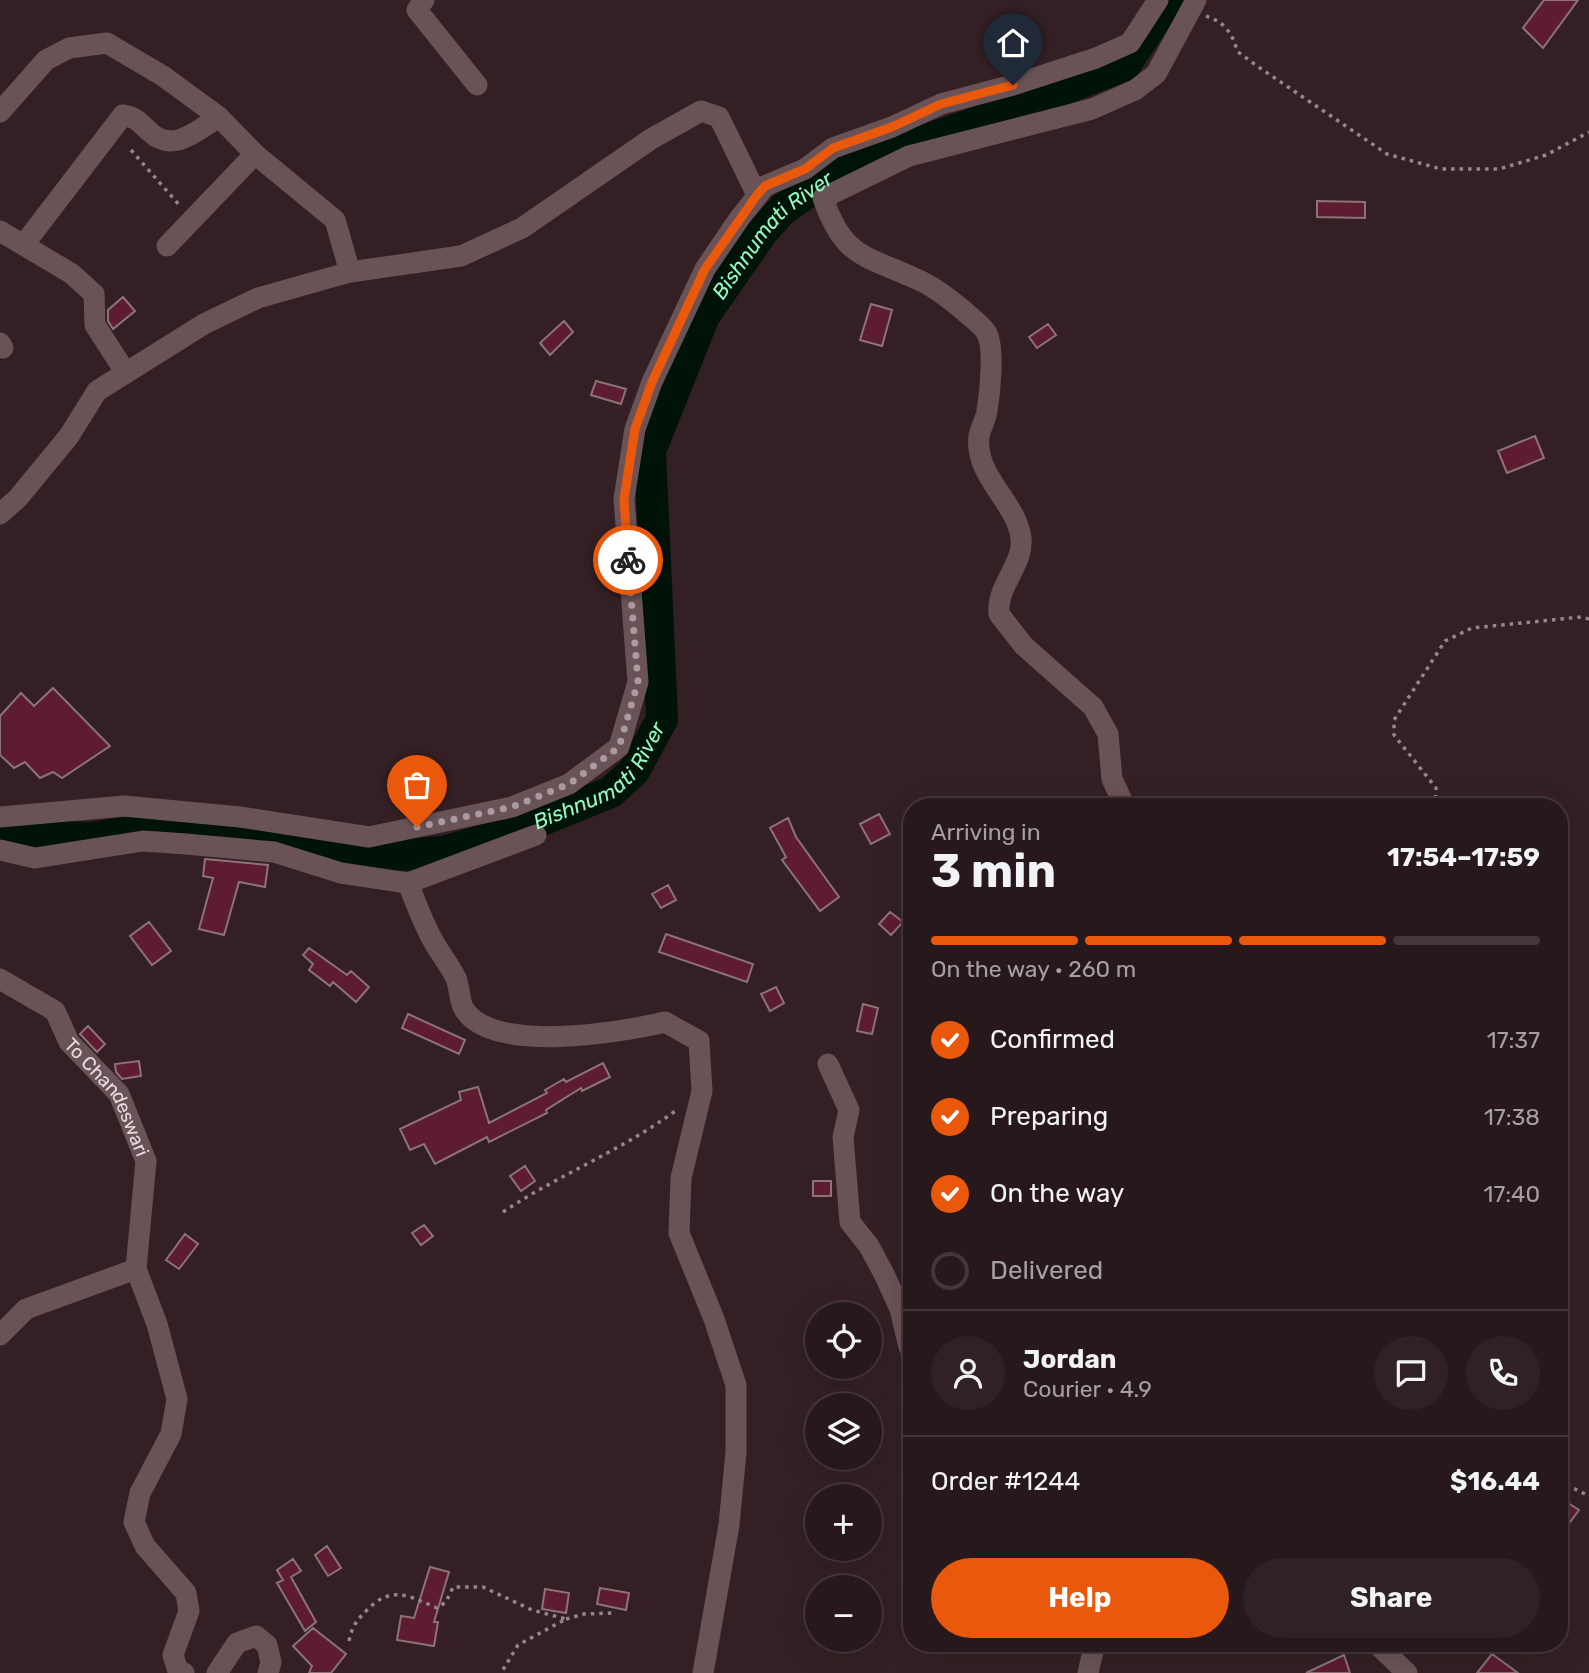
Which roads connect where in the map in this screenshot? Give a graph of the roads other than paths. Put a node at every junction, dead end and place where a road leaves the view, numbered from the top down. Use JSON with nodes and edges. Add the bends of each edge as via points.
{"nodes":[{"id":1,"x":424,"y":0,"type":"edge"},
{"id":2,"x":1158,"y":0,"type":"edge"},
{"id":3,"x":1194,"y":5,"type":"edge"},
{"id":4,"x":477,"y":85,"type":"dead end"},
{"id":5,"x":2,"y":104,"type":"edge"},
{"id":6,"x":219,"y":117,"type":"junction"},
{"id":7,"x":255,"y":154,"type":"junction"},
{"id":8,"x":808,"y":174,"type":"junction"},
{"id":9,"x":757,"y":195,"type":"junction"},
{"id":10,"x":823,"y":198,"type":"junction"},
{"id":11,"x":0,"y":230,"type":"edge"},
{"id":12,"x":24,"y":243,"type":"junction"},
{"id":13,"x":167,"y":246,"type":"dead end"},
{"id":14,"x":350,"y":272,"type":"junction"},
{"id":15,"x":126,"y":373,"type":"junction"},
{"id":16,"x":0,"y":514,"type":"edge"},
{"id":17,"x":1121,"y":798,"type":"edge"},
{"id":18,"x":0,"y":817,"type":"edge"},
{"id":19,"x":536,"y":835,"type":"dead end"},
{"id":20,"x":0,"y":850,"type":"edge"},
{"id":21,"x":408,"y":883,"type":"junction"},
{"id":22,"x":0,"y":979,"type":"edge"},
{"id":23,"x":828,"y":1064,"type":"dead end"},
{"id":24,"x":136,"y":1269,"type":"junction"},
{"id":25,"x":903,"y":1322,"type":"edge"},
{"id":26,"x":0,"y":1335,"type":"edge"},
{"id":27,"x":1093,"y":1652,"type":"edge"},
{"id":28,"x":1385,"y":1652,"type":"edge"},
{"id":29,"x":184,"y":1673,"type":"edge"},
{"id":30,"x":217,"y":1673,"type":"edge"},
{"id":31,"x":268,"y":1673,"type":"edge"},
{"id":32,"x":703,"y":1673,"type":"edge"},
{"id":33,"x":1088,"y":1673,"type":"edge"},
{"id":34,"x":1407,"y":1673,"type":"edge"}],
"edges":[{"from":1,"to":4,"type":"street","via":[[417,10]]},
{"from":2,"to":8,"type":"street","via":[[1130,43],[1013,85],[941,104],[833,148]]},
{"from":3,"to":10,"type":"street","via":[[1156,74],[1135,90],[1080,113],[909,156]]},
{"from":5,"to":6,"type":"street","via":[[46,60],[69,48],[107,43]]},
{"from":6,"to":7,"type":"street"},
{"from":6,"to":12,"type":"street","via":[[181,141],[171,142],[153,136],[135,117],[123,115]]},
{"from":7,"to":13,"type":"street"},
{"from":7,"to":14,"type":"street","via":[[335,220]]},
{"from":8,"to":9,"type":"street","via":[[765,186]]},
{"from":8,"to":10,"type":"street"},
{"from":9,"to":14,"type":"street","via":[[719,117],[701,111],[651,139],[522,228],[461,256]]},
{"from":9,"to":18,"type":"street","via":[[705,269],[635,429],[624,499],[638,682],[619,747],[569,784],[512,807],[369,837],[240,817],[124,806]]},
{"from":10,"to":17,"type":"street","via":[[830,220],[853,250],[872,263],[929,285],[986,330],[991,342],[987,412],[979,437],[985,472],[1015,519],[1021,540],[1000,595],[999,614],[1024,646],[1093,708],[1108,734],[1112,779]]},
{"from":11,"to":12,"type":"street"},
{"from":12,"to":15,"type":"street","via":[[94,294],[95,325]]},
{"from":14,"to":15,"type":"street","via":[[258,298],[204,324]]},
{"from":15,"to":16,"type":"street","via":[[97,391],[69,436]]},
{"from":19,"to":21,"type":"street"},
{"from":20,"to":21,"type":"street","via":[[35,858],[87,847],[154,841],[274,852],[341,873]]},
{"from":21,"to":32,"type":"street","via":[[430,936],[456,979],[465,1010],[486,1026],[563,1037],[666,1022],[699,1041],[702,1091],[681,1178],[679,1233],[736,1385],[729,1525]]},
{"from":22,"to":24,"type":"street","name":"To Chandeswari","via":[[55,1011],[69,1042],[119,1094],[146,1161]]},
{"from":23,"to":25,"type":"street","via":[[849,1110],[843,1137],[850,1222],[884,1274]]},
{"from":24,"to":26,"type":"street","via":[[26,1309]]},
{"from":24,"to":29,"type":"street","name":"To Chandeswari","via":[[177,1399],[171,1434],[140,1493],[134,1522],[145,1546],[186,1593],[189,1611],[173,1655],[178,1671]]},
{"from":27,"to":33,"type":"street"},
{"from":28,"to":34,"type":"street"},
{"from":30,"to":31,"type":"street","via":[[237,1643],[256,1636],[267,1645]]}]}
